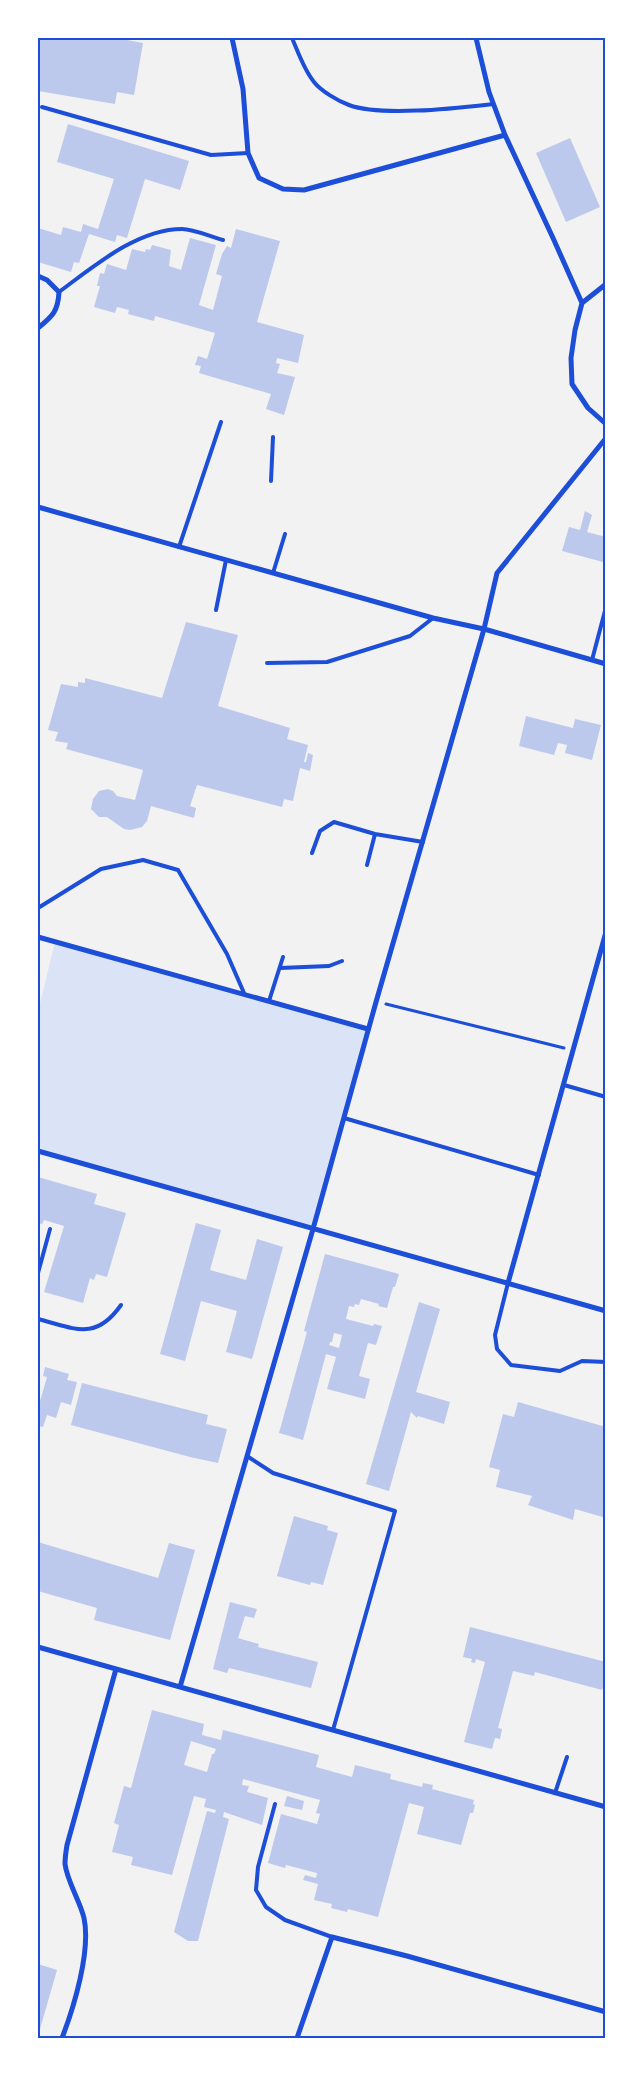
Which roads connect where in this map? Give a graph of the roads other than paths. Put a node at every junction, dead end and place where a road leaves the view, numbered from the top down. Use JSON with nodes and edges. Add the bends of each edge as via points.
{"nodes":[{"id":1,"x":232,"y":38,"type":"edge"},
{"id":2,"x":292,"y":38,"type":"edge"},
{"id":3,"x":476,"y":38,"type":"edge"},
{"id":4,"x":493,"y":104,"type":"junction"},
{"id":5,"x":42,"y":107,"type":"dead end"},
{"id":6,"x":505,"y":135,"type":"junction"},
{"id":7,"x":248,"y":153,"type":"junction"},
{"id":8,"x":223,"y":240,"type":"dead end"},
{"id":9,"x":38,"y":276,"type":"edge"},
{"id":10,"x":606,"y":284,"type":"edge"},
{"id":11,"x":59,"y":292,"type":"junction"},
{"id":12,"x":582,"y":303,"type":"junction"},
{"id":13,"x":38,"y":328,"type":"edge"},
{"id":14,"x":221,"y":422,"type":"dead end"},
{"id":15,"x":606,"y":424,"type":"edge"},
{"id":16,"x":273,"y":437,"type":"dead end"},
{"id":17,"x":606,"y":438,"type":"edge"},
{"id":18,"x":271,"y":481,"type":"dead end"},
{"id":19,"x":38,"y":507,"type":"edge"},
{"id":20,"x":285,"y":534,"type":"dead end"},
{"id":21,"x":179,"y":547,"type":"junction"},
{"id":22,"x":226,"y":560,"type":"junction"},
{"id":23,"x":273,"y":573,"type":"junction"},
{"id":24,"x":606,"y":607,"type":"edge"},
{"id":25,"x":216,"y":610,"type":"dead end"},
{"id":26,"x":434,"y":618,"type":"junction"},
{"id":27,"x":484,"y":629,"type":"junction"},
{"id":28,"x":592,"y":660,"type":"junction"},
{"id":29,"x":267,"y":663,"type":"dead end"},
{"id":30,"x":606,"y":664,"type":"edge"},
{"id":31,"x":375,"y":834,"type":"junction"},
{"id":32,"x":423,"y":842,"type":"junction"},
{"id":33,"x":312,"y":853,"type":"dead end"},
{"id":34,"x":367,"y":865,"type":"dead end"},
{"id":35,"x":38,"y":908,"type":"edge"},
{"id":36,"x":605,"y":935,"type":"edge"},
{"id":37,"x":38,"y":937,"type":"edge"},
{"id":38,"x":283,"y":957,"type":"dead end"},
{"id":39,"x":342,"y":961,"type":"dead end"},
{"id":40,"x":280,"y":968,"type":"junction"},
{"id":41,"x":244,"y":993,"type":"junction"},
{"id":42,"x":269,"y":1001,"type":"junction"},
{"id":43,"x":368,"y":1029,"type":"junction"},
{"id":44,"x":564,"y":1085,"type":"junction"},
{"id":45,"x":606,"y":1097,"type":"edge"},
{"id":46,"x":344,"y":1118,"type":"junction"},
{"id":47,"x":38,"y":1151,"type":"edge"},
{"id":48,"x":539,"y":1175,"type":"junction"},
{"id":49,"x":50,"y":1229,"type":"dead end"},
{"id":50,"x":313,"y":1229,"type":"junction"},
{"id":51,"x":38,"y":1273,"type":"edge"},
{"id":52,"x":508,"y":1283,"type":"junction"},
{"id":53,"x":121,"y":1305,"type":"dead end"},
{"id":54,"x":606,"y":1311,"type":"edge"},
{"id":55,"x":38,"y":1319,"type":"edge"},
{"id":56,"x":606,"y":1362,"type":"edge"},
{"id":57,"x":247,"y":1456,"type":"junction"},
{"id":58,"x":38,"y":1647,"type":"edge"},
{"id":59,"x":116,"y":1669,"type":"junction"},
{"id":60,"x":180,"y":1687,"type":"junction"},
{"id":61,"x":333,"y":1730,"type":"junction"},
{"id":62,"x":567,"y":1757,"type":"dead end"},
{"id":63,"x":555,"y":1793,"type":"junction"},
{"id":64,"x":275,"y":1804,"type":"dead end"},
{"id":65,"x":606,"y":1807,"type":"edge"},
{"id":66,"x":332,"y":1937,"type":"junction"},
{"id":67,"x":606,"y":2012,"type":"edge"},
{"id":68,"x":62,"y":2038,"type":"edge"},
{"id":69,"x":297,"y":2038,"type":"edge"}],
"edges":[{"from":1,"to":7,"type":"street","via":[[243,89]]},
{"from":2,"to":4,"type":"lane","via":[[314,82],[348,105],[370,110],[402,110]]},
{"from":3,"to":4,"type":"street"},
{"from":4,"to":6,"type":"street"},
{"from":5,"to":7,"type":"lane","via":[[211,155]]},
{"from":6,"to":7,"type":"street","via":[[304,190],[283,189],[259,178]]},
{"from":6,"to":12,"type":"street"},
{"from":8,"to":11,"type":"lane","via":[[183,228],[157,233],[100,260]]},
{"from":9,"to":11,"type":"street","via":[[48,280]]},
{"from":10,"to":12,"type":"street"},
{"from":11,"to":13,"type":"street","via":[[58,307]]},
{"from":12,"to":15,"type":"street","via":[[571,358],[572,384],[588,408]]},
{"from":14,"to":21,"type":"lane"},
{"from":16,"to":18,"type":"lane"},
{"from":17,"to":27,"type":"street","via":[[497,573]]},
{"from":19,"to":21,"type":"street"},
{"from":20,"to":23,"type":"lane"},
{"from":21,"to":22,"type":"street"},
{"from":22,"to":23,"type":"street"},
{"from":22,"to":25,"type":"lane"},
{"from":23,"to":26,"type":"street"},
{"from":24,"to":28,"type":"lane"},
{"from":26,"to":27,"type":"street"},
{"from":26,"to":29,"type":"lane","via":[[410,636],[327,662]]},
{"from":27,"to":28,"type":"street"},
{"from":27,"to":32,"type":"street"},
{"from":28,"to":30,"type":"street"},
{"from":31,"to":32,"type":"lane"},
{"from":31,"to":33,"type":"lane","via":[[334,822],[320,832]]},
{"from":31,"to":34,"type":"lane"},
{"from":32,"to":43,"type":"street"},
{"from":35,"to":41,"type":"lane","via":[[101,869],[143,860],[178,870],[227,954]]},
{"from":36,"to":44,"type":"street"},
{"from":37,"to":41,"type":"street"},
{"from":38,"to":40,"type":"lane"},
{"from":39,"to":40,"type":"lane","via":[[329,966]]},
{"from":40,"to":42,"type":"lane"},
{"from":41,"to":42,"type":"street"},
{"from":42,"to":43,"type":"street"},
{"from":43,"to":46,"type":"street"},
{"from":44,"to":45,"type":"lane"},
{"from":44,"to":48,"type":"street"},
{"from":46,"to":48,"type":"lane"},
{"from":46,"to":50,"type":"street"},
{"from":47,"to":50,"type":"street"},
{"from":48,"to":52,"type":"street"},
{"from":49,"to":51,"type":"lane"},
{"from":50,"to":52,"type":"street"},
{"from":50,"to":57,"type":"street"},
{"from":52,"to":54,"type":"street"},
{"from":52,"to":56,"type":"lane","via":[[495,1335],[497,1349],[511,1365],[560,1372],[582,1361]]},
{"from":53,"to":55,"type":"lane","via":[[111,1320],[96,1329],[78,1329]]},
{"from":57,"to":60,"type":"street"},
{"from":57,"to":61,"type":"lane","via":[[273,1473],[395,1511]]},
{"from":58,"to":59,"type":"street"},
{"from":59,"to":60,"type":"street"},
{"from":59,"to":68,"type":"street","via":[[66,1845],[65,1865],[84,1919],[85,1936],[72,2013]]},
{"from":60,"to":61,"type":"street"},
{"from":61,"to":63,"type":"street"},
{"from":62,"to":63,"type":"lane"},
{"from":63,"to":65,"type":"street"},
{"from":64,"to":66,"type":"lane","via":[[258,1867],[256,1890],[266,1907],[285,1920]]},
{"from":66,"to":67,"type":"street"},
{"from":66,"to":69,"type":"street"}]}
